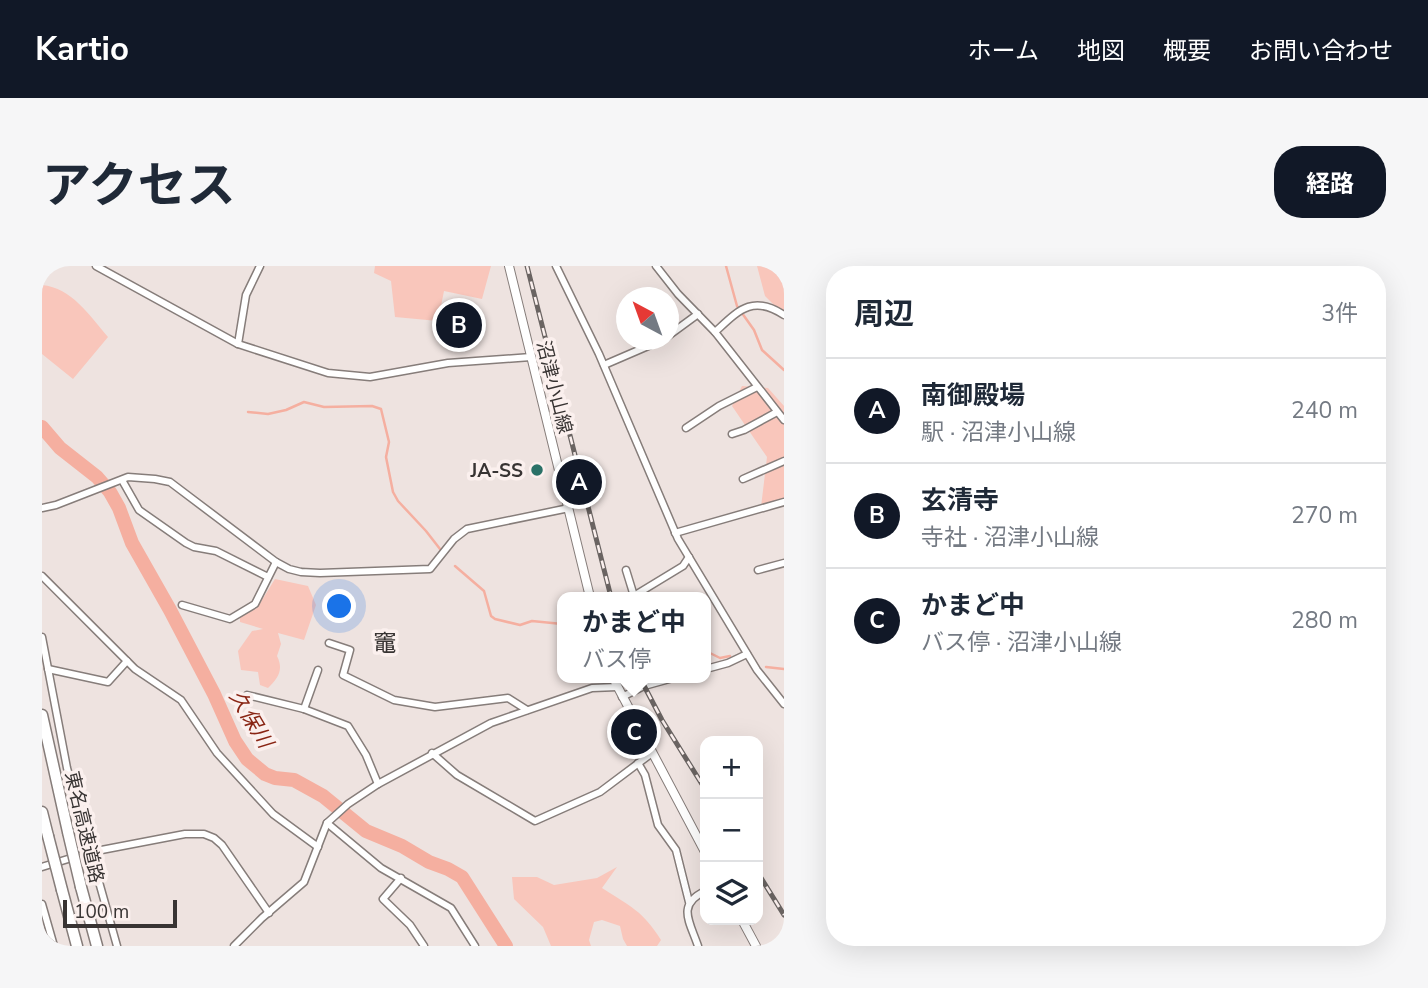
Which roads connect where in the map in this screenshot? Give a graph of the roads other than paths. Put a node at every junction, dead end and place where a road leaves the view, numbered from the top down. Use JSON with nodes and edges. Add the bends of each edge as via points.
{"nodes":[{"id":1,"x":96,"y":266,"type":"edge"},
{"id":2,"x":260,"y":266,"type":"edge"},
{"id":3,"x":509,"y":266,"type":"edge"},
{"id":4,"x":556,"y":266,"type":"edge"},
{"id":5,"x":656,"y":266,"type":"edge"},
{"id":6,"x":698,"y":314,"type":"junction"},
{"id":7,"x":784,"y":315,"type":"edge"},
{"id":8,"x":679,"y":328,"type":"edge"},
{"id":9,"x":715,"y":332,"type":"junction"},
{"id":10,"x":238,"y":344,"type":"junction"},
{"id":11,"x":639,"y":350,"type":"edge"},
{"id":12,"x":531,"y":357,"type":"junction"},
{"id":13,"x":604,"y":365,"type":"junction"},
{"id":14,"x":757,"y":387,"type":"junction"},
{"id":15,"x":777,"y":412,"type":"junction"},
{"id":16,"x":784,"y":420,"type":"edge"},
{"id":17,"x":686,"y":428,"type":"dead end"},
{"id":18,"x":732,"y":434,"type":"dead end"},
{"id":19,"x":784,"y":461,"type":"edge"},
{"id":20,"x":743,"y":479,"type":"dead end"},
{"id":21,"x":122,"y":480,"type":"junction"},
{"id":22,"x":784,"y":502,"type":"edge"},
{"id":23,"x":42,"y":508,"type":"edge"},
{"id":24,"x":569,"y":508,"type":"junction"},
{"id":25,"x":675,"y":533,"type":"junction"},
{"id":26,"x":690,"y":557,"type":"junction"},
{"id":27,"x":276,"y":562,"type":"junction"},
{"id":28,"x":784,"y":563,"type":"edge"},
{"id":29,"x":758,"y":569,"type":"dead end"},
{"id":30,"x":626,"y":570,"type":"dead end"},
{"id":31,"x":42,"y":576,"type":"edge"},
{"id":32,"x":268,"y":577,"type":"junction"},
{"id":33,"x":589,"y":592,"type":"edge"},
{"id":34,"x":632,"y":592,"type":"edge"},
{"id":35,"x":641,"y":592,"type":"edge"},
{"id":36,"x":711,"y":592,"type":"edge"},
{"id":37,"x":711,"y":593,"type":"edge"},
{"id":38,"x":182,"y":605,"type":"dead end"},
{"id":39,"x":42,"y":638,"type":"edge"},
{"id":40,"x":329,"y":643,"type":"dead end"},
{"id":41,"x":747,"y":654,"type":"junction"},
{"id":42,"x":127,"y":661,"type":"junction"},
{"id":43,"x":48,"y":668,"type":"junction"},
{"id":44,"x":711,"y":668,"type":"edge"},
{"id":45,"x":318,"y":670,"type":"dead end"},
{"id":46,"x":615,"y":683,"type":"edge"},
{"id":47,"x":652,"y":683,"type":"edge"},
{"id":48,"x":617,"y":687,"type":"junction"},
{"id":49,"x":247,"y":695,"type":"dead end"},
{"id":50,"x":622,"y":697,"type":"junction"},
{"id":51,"x":784,"y":704,"type":"edge"},
{"id":52,"x":304,"y":709,"type":"junction"},
{"id":53,"x":527,"y":710,"type":"junction"},
{"id":54,"x":42,"y":715,"type":"edge"},
{"id":55,"x":432,"y":753,"type":"junction"},
{"id":56,"x":652,"y":753,"type":"junction"},
{"id":57,"x":638,"y":763,"type":"junction"},
{"id":58,"x":378,"y":784,"type":"junction"},
{"id":59,"x":42,"y":812,"type":"edge"},
{"id":60,"x":327,"y":823,"type":"junction"},
{"id":61,"x":700,"y":843,"type":"edge"},
{"id":62,"x":318,"y":847,"type":"junction"},
{"id":63,"x":91,"y":852,"type":"junction"},
{"id":64,"x":42,"y":867,"type":"edge"},
{"id":65,"x":401,"y":878,"type":"junction"},
{"id":66,"x":700,"y":894,"type":"edge"},
{"id":67,"x":689,"y":902,"type":"junction"},
{"id":68,"x":42,"y":904,"type":"edge"},
{"id":69,"x":269,"y":912,"type":"junction"},
{"id":70,"x":745,"y":925,"type":"edge"},
{"id":71,"x":54,"y":946,"type":"edge"},
{"id":72,"x":77,"y":946,"type":"edge"},
{"id":73,"x":97,"y":946,"type":"edge"},
{"id":74,"x":117,"y":946,"type":"edge"},
{"id":75,"x":234,"y":946,"type":"edge"},
{"id":76,"x":424,"y":946,"type":"edge"},
{"id":77,"x":475,"y":946,"type":"edge"},
{"id":78,"x":698,"y":946,"type":"edge"},
{"id":79,"x":757,"y":946,"type":"edge"}],
"edges":[{"from":1,"to":10,"type":"street"},
{"from":2,"to":10,"type":"street","via":[[246,295]]},
{"from":3,"to":12,"type":"main road","name":"沼津小山線"},
{"from":4,"to":13,"type":"street"},
{"from":5,"to":6,"type":"street"},
{"from":6,"to":8,"type":"street"},
{"from":6,"to":9,"type":"street"},
{"from":7,"to":9,"type":"street","via":[[752,305],[740,309]]},
{"from":9,"to":14,"type":"street"},
{"from":10,"to":12,"type":"street","via":[[328,373],[370,377],[448,363]]},
{"from":11,"to":13,"type":"street"},
{"from":12,"to":24,"type":"main road","name":"沼津小山線"},
{"from":13,"to":25,"type":"street"},
{"from":14,"to":15,"type":"street"},
{"from":14,"to":17,"type":"street"},
{"from":15,"to":16,"type":"street"},
{"from":15,"to":18,"type":"street"},
{"from":19,"to":20,"type":"street"},
{"from":21,"to":23,"type":"street"},
{"from":21,"to":27,"type":"street","via":[[170,482]]},
{"from":21,"to":32,"type":"street","via":[[139,510],[186,543],[216,551]]},
{"from":22,"to":25,"type":"street"},
{"from":24,"to":27,"type":"street","via":[[467,529],[429,569],[301,572]]},
{"from":24,"to":33,"type":"main road","name":"沼津小山線"},
{"from":25,"to":26,"type":"street"},
{"from":26,"to":35,"type":"street"},
{"from":26,"to":36,"type":"street"},
{"from":27,"to":32,"type":"street"},
{"from":28,"to":29,"type":"street"},
{"from":30,"to":34,"type":"street"},
{"from":31,"to":42,"type":"street"},
{"from":32,"to":38,"type":"street","via":[[255,604],[230,619]]},
{"from":37,"to":41,"type":"street"},
{"from":39,"to":43,"type":"street"},
{"from":40,"to":53,"type":"street","via":[[350,650],[343,675],[394,700],[435,707],[508,698]]},
{"from":41,"to":44,"type":"street"},
{"from":41,"to":51,"type":"street"},
{"from":42,"to":43,"type":"street","via":[[108,682]]},
{"from":42,"to":62,"type":"street","via":[[181,700],[217,753],[273,814]]},
{"from":43,"to":63,"type":"street","via":[[67,768]]},
{"from":45,"to":52,"type":"street"},
{"from":46,"to":48,"type":"main road"},
{"from":47,"to":50,"type":"street"},
{"from":48,"to":50,"type":"main road"},
{"from":48,"to":53,"type":"street","via":[[592,688]]},
{"from":49,"to":52,"type":"street"},
{"from":50,"to":56,"type":"main road"},
{"from":52,"to":58,"type":"street","via":[[348,726]]},
{"from":53,"to":55,"type":"street"},
{"from":54,"to":73,"type":"highway","name":"東名高速道路","bridge":true},
{"from":55,"to":57,"type":"street","via":[[457,775],[535,821],[600,792]]},
{"from":55,"to":58,"type":"street"},
{"from":56,"to":57,"type":"street"},
{"from":56,"to":61,"type":"main road"},
{"from":57,"to":67,"type":"street","via":[[658,825],[676,850]]},
{"from":58,"to":60,"type":"street"},
{"from":59,"to":72,"type":"highway","name":"東名高速道路","bridge":true},
{"from":60,"to":62,"type":"street"},
{"from":60,"to":65,"type":"street","via":[[381,868]]},
{"from":62,"to":69,"type":"street","via":[[304,882]]},
{"from":63,"to":64,"type":"street"},
{"from":63,"to":69,"type":"street","via":[[204,834],[222,845]]},
{"from":63,"to":74,"type":"street"},
{"from":65,"to":76,"type":"street","via":[[383,899]]},
{"from":65,"to":77,"type":"street","via":[[451,908]]},
{"from":66,"to":67,"type":"street"},
{"from":67,"to":78,"type":"street","via":[[688,918]]},
{"from":68,"to":71,"type":"street"},
{"from":69,"to":75,"type":"street"},
{"from":70,"to":79,"type":"main road"}]}
